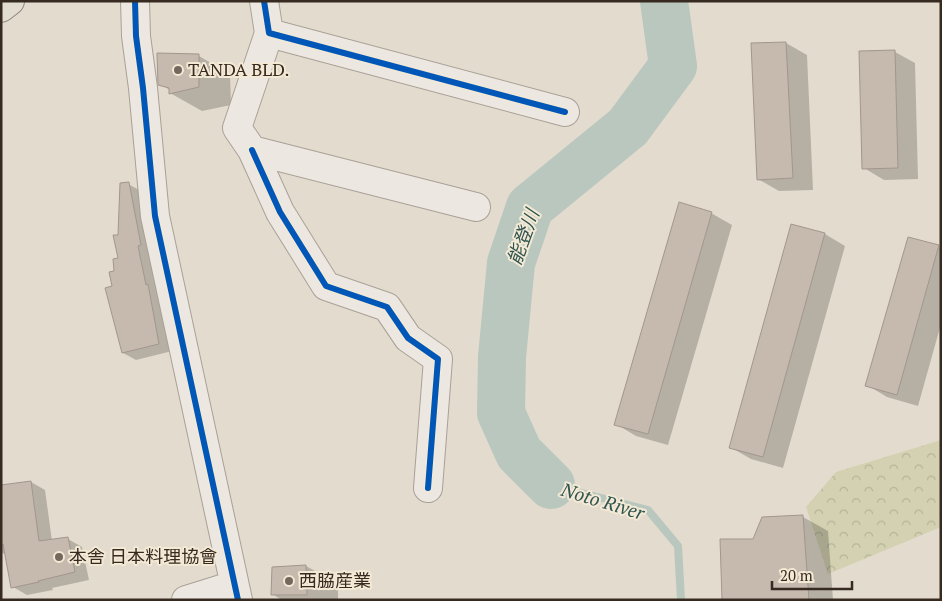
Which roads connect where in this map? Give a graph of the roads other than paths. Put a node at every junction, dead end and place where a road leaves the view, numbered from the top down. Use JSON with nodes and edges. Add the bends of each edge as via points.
{"nodes":[{"id":1,"x":10,"y":1,"type":"edge"},
{"id":2,"x":135,"y":1,"type":"edge"},
{"id":3,"x":264,"y":1,"type":"edge"},
{"id":4,"x":1,"y":8,"type":"edge"},
{"id":5,"x":269,"y":33,"type":"junction"},
{"id":6,"x":565,"y":112,"type":"dead end"},
{"id":7,"x":252,"y":150,"type":"junction"},
{"id":8,"x":476,"y":207,"type":"dead end"},
{"id":9,"x":428,"y":488,"type":"dead end"},
{"id":10,"x":236,"y":592,"type":"edge"},
{"id":11,"x":186,"y":600,"type":"edge"}],
"edges":[{"from":1,"to":4,"type":"main road"},
{"from":2,"to":10,"type":"street","via":[[155,216]]},
{"from":3,"to":5,"type":"street"},
{"from":5,"to":6,"type":"street"},
{"from":5,"to":7,"type":"street","via":[[238,128]]},
{"from":7,"to":8,"type":"street"},
{"from":7,"to":9,"type":"street","via":[[280,212],[326,286],[387,307],[408,338],[438,359]]},
{"from":10,"to":11,"type":"street"}]}
